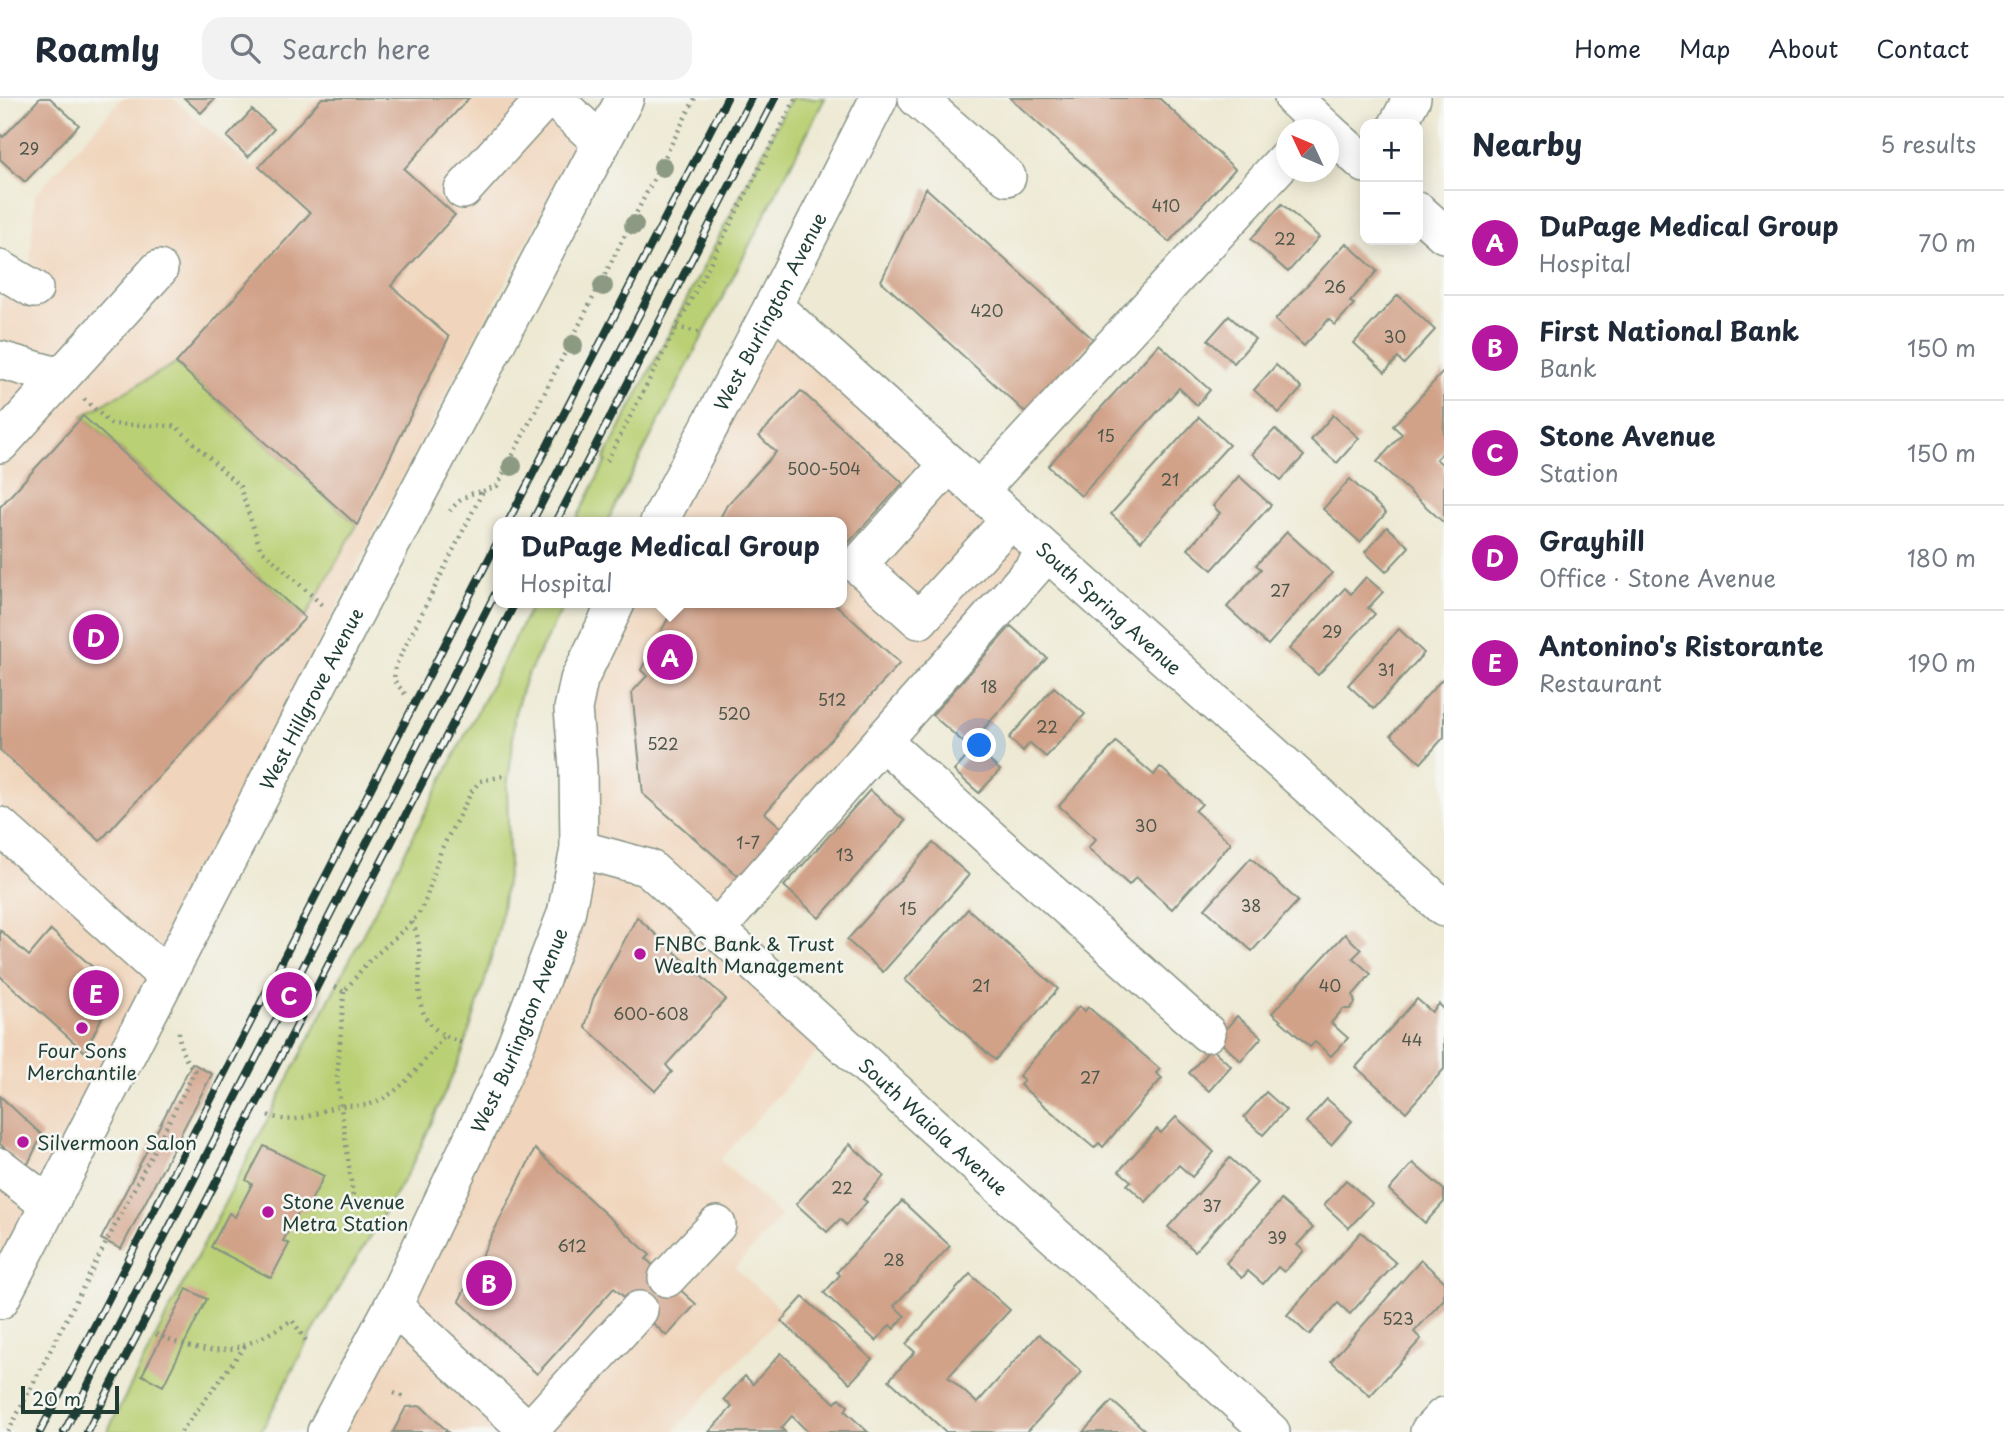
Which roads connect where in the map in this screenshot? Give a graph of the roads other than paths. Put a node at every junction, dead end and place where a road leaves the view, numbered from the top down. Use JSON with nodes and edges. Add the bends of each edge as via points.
{"nodes":[{"id":1,"x":546,"y":98,"type":"edge"},
{"id":2,"x":553,"y":98,"type":"edge"},
{"id":3,"x":625,"y":98,"type":"edge"},
{"id":4,"x":879,"y":98,"type":"edge"},
{"id":5,"x":917,"y":98,"type":"edge"},
{"id":6,"x":1293,"y":98,"type":"edge"},
{"id":7,"x":1412,"y":98,"type":"edge"},
{"id":8,"x":1313,"y":119,"type":"edge"},
{"id":9,"x":1401,"y":119,"type":"edge"},
{"id":10,"x":1339,"y":142,"type":"edge"},
{"id":11,"x":602,"y":143,"type":"junction"},
{"id":12,"x":1360,"y":160,"type":"edge"},
{"id":13,"x":1276,"y":169,"type":"edge"},
{"id":14,"x":1007,"y":177,"type":"dead end"},
{"id":15,"x":463,"y":190,"type":"dead end"},
{"id":16,"x":1423,"y":215,"type":"edge"},
{"id":17,"x":1444,"y":234,"type":"edge"},
{"id":18,"x":0,"y":269,"type":"edge"},
{"id":19,"x":159,"y":269,"type":"dead end"},
{"id":20,"x":33,"y":289,"type":"dead end"},
{"id":21,"x":773,"y":306,"type":"junction"},
{"id":22,"x":0,"y":360,"type":"edge"},
{"id":23,"x":61,"y":377,"type":"junction"},
{"id":24,"x":0,"y":444,"type":"edge"},
{"id":25,"x":949,"y":464,"type":"junction"},
{"id":26,"x":979,"y":491,"type":"junction"},
{"id":27,"x":662,"y":517,"type":"edge"},
{"id":28,"x":1010,"y":520,"type":"junction"},
{"id":29,"x":1047,"y":552,"type":"junction"},
{"id":30,"x":614,"y":608,"type":"edge"},
{"id":31,"x":883,"y":741,"type":"junction"},
{"id":32,"x":0,"y":826,"type":"edge"},
{"id":33,"x":579,"y":849,"type":"junction"},
{"id":34,"x":1444,"y":908,"type":"edge"},
{"id":35,"x":718,"y":929,"type":"junction"},
{"id":36,"x":166,"y":976,"type":"junction"},
{"id":37,"x":1207,"y":1033,"type":"dead end"},
{"id":38,"x":0,"y":1167,"type":"edge"},
{"id":39,"x":49,"y":1205,"type":"junction"},
{"id":40,"x":717,"y":1225,"type":"dead end"},
{"id":41,"x":667,"y":1278,"type":"dead end"},
{"id":42,"x":0,"y":1300,"type":"edge"},
{"id":43,"x":393,"y":1306,"type":"junction"},
{"id":44,"x":639,"y":1310,"type":"dead end"},
{"id":45,"x":1444,"y":1416,"type":"edge"},
{"id":46,"x":326,"y":1432,"type":"edge"},
{"id":47,"x":529,"y":1432,"type":"edge"},
{"id":48,"x":1271,"y":1432,"type":"edge"},
{"id":49,"x":1429,"y":1432,"type":"edge"}],
"edges":[{"from":1,"to":15,"type":"street"},
{"from":2,"to":11,"type":"street"},
{"from":3,"to":11,"type":"street","name":"West Hillgrove Avenue"},
{"from":4,"to":21,"type":"street","name":"West Burlington Avenue"},
{"from":5,"to":14,"type":"street"},
{"from":6,"to":8,"type":"street"},
{"from":7,"to":9,"type":"street"},
{"from":10,"to":12,"type":"street"},
{"from":11,"to":36,"type":"street","name":"West Hillgrove Avenue"},
{"from":13,"to":26,"type":"street"},
{"from":16,"to":17,"type":"street"},
{"from":18,"to":20,"type":"street"},
{"from":19,"to":23,"type":"street"},
{"from":21,"to":25,"type":"street","name":"South Spring Avenue"},
{"from":21,"to":27,"type":"street","name":"West Burlington Avenue"},
{"from":22,"to":23,"type":"street"},
{"from":23,"to":24,"type":"street"},
{"from":25,"to":26,"type":"street","name":"South Spring Avenue"},
{"from":25,"to":28,"type":"street","via":[[858,565],[919,620]]},
{"from":26,"to":28,"type":"street","name":"South Spring Avenue"},
{"from":28,"to":29,"type":"street","name":"South Spring Avenue"},
{"from":29,"to":31,"type":"street"},
{"from":29,"to":34,"type":"street","name":"South Spring Avenue"},
{"from":30,"to":33,"type":"street","name":"West Burlington Avenue","via":[[579,680],[573,709]]},
{"from":31,"to":35,"type":"street"},
{"from":31,"to":37,"type":"street"},
{"from":32,"to":36,"type":"street"},
{"from":33,"to":35,"type":"street","name":"South Waiola Avenue","via":[[649,868]]},
{"from":33,"to":43,"type":"street","name":"West Burlington Avenue","via":[[566,914],[511,1056]]},
{"from":35,"to":48,"type":"street","name":"South Waiola Avenue"},
{"from":36,"to":39,"type":"street","name":"West Hillgrove Avenue"},
{"from":38,"to":39,"type":"street"},
{"from":39,"to":42,"type":"street","name":"West Hillgrove Avenue"},
{"from":40,"to":41,"type":"street"},
{"from":43,"to":46,"type":"street","name":"West Burlington Avenue"},
{"from":43,"to":47,"type":"street"},
{"from":44,"to":47,"type":"street"},
{"from":45,"to":49,"type":"street"}]}
